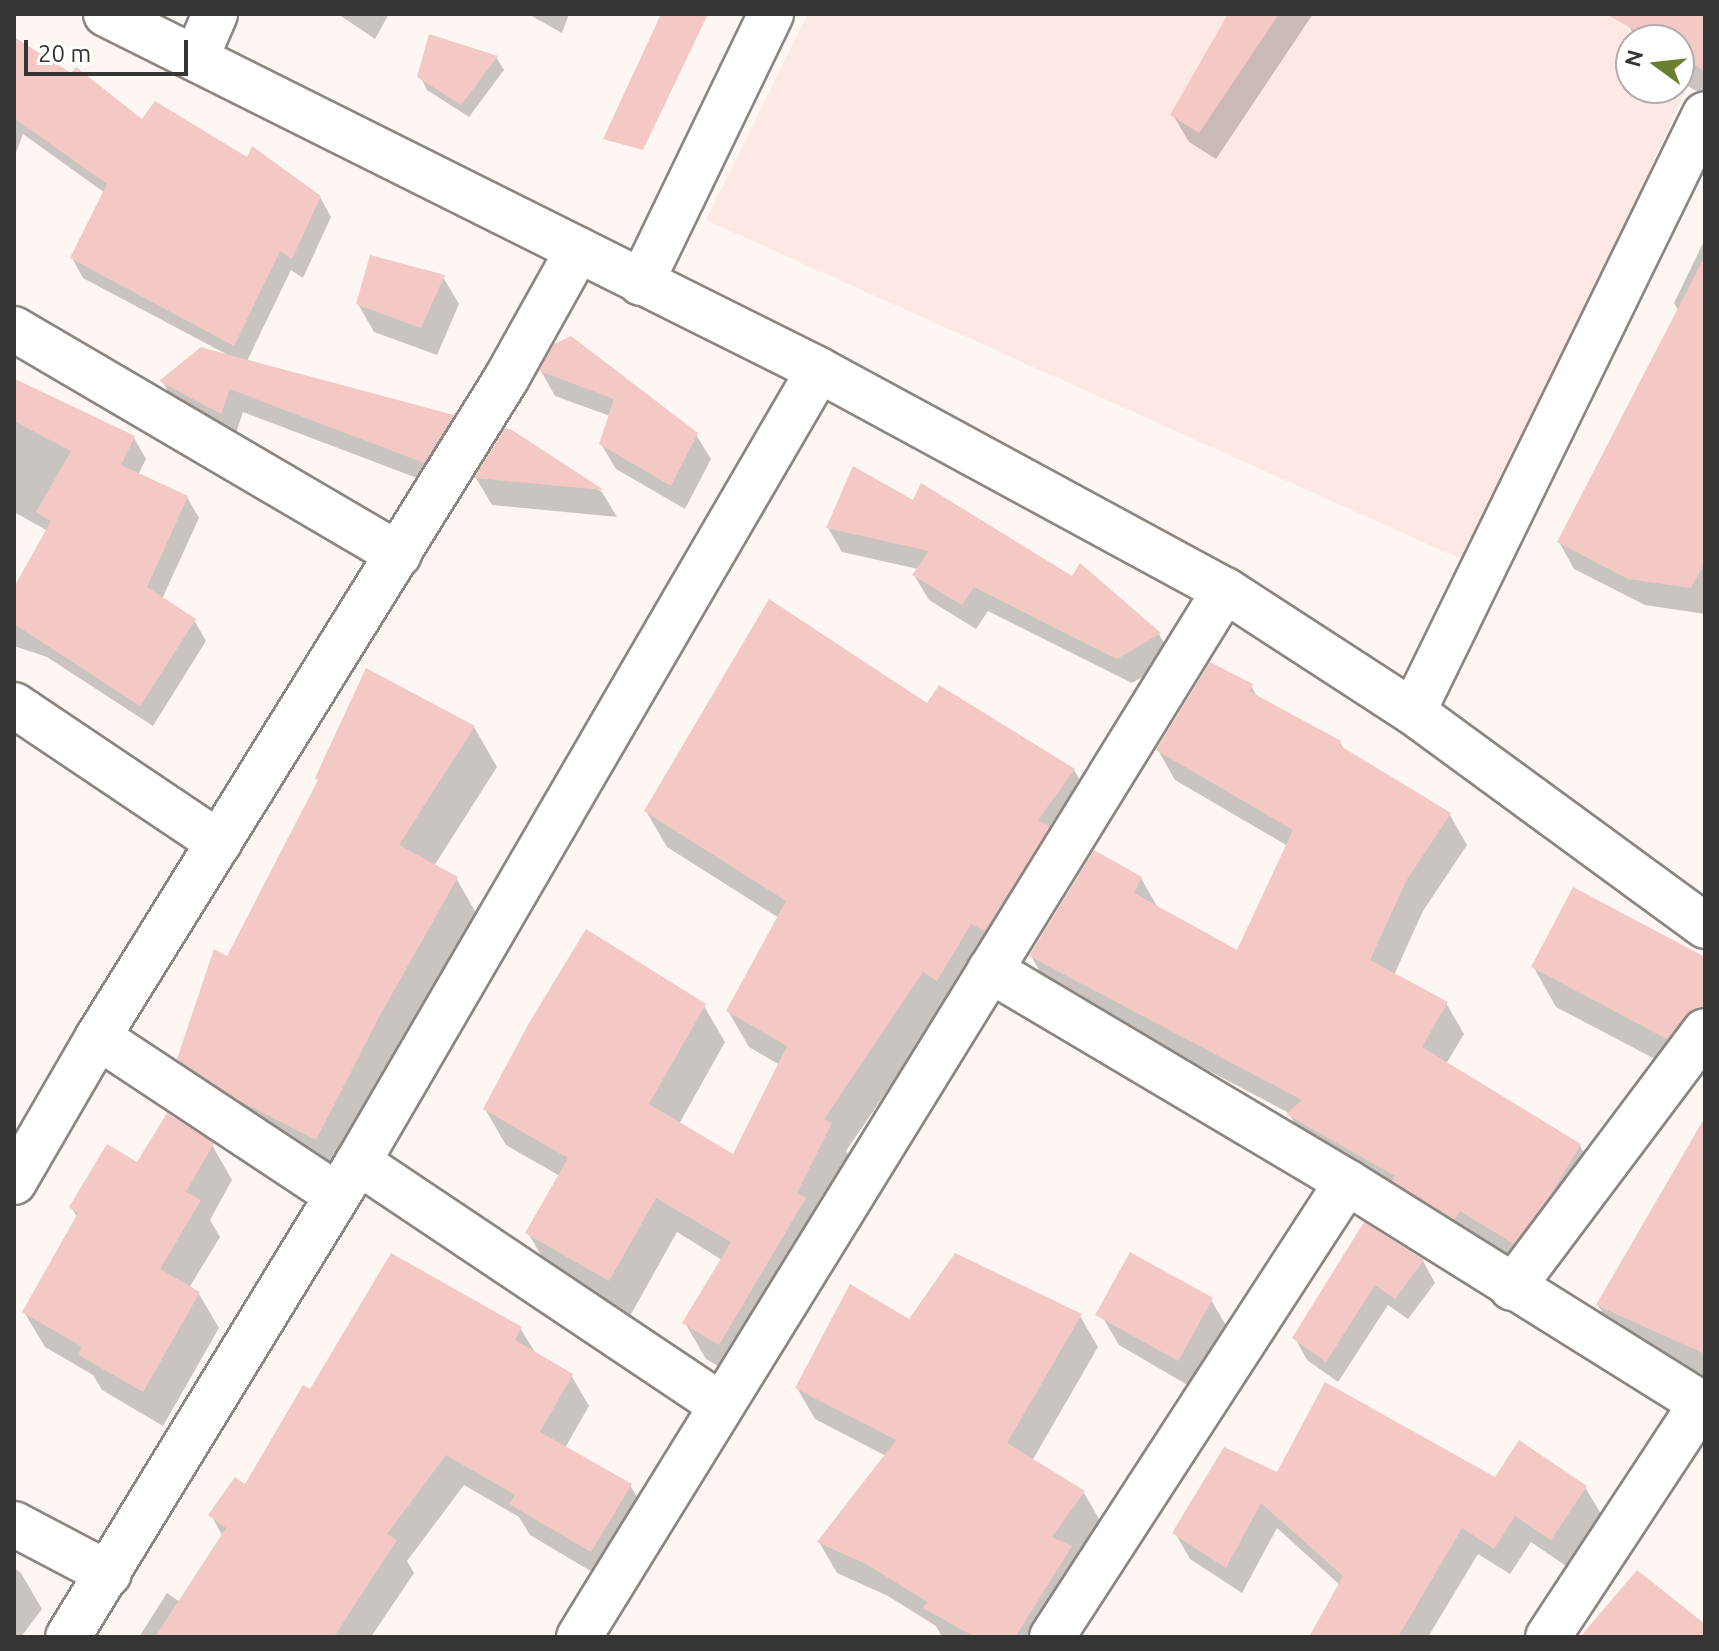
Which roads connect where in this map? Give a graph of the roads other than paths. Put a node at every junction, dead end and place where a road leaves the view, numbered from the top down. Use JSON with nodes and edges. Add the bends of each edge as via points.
{"nodes":[{"id":1,"x":106,"y":14,"type":"edge"},
{"id":2,"x":215,"y":14,"type":"edge"},
{"id":3,"x":771,"y":14,"type":"edge"},
{"id":4,"x":196,"y":58,"type":"junction"},
{"id":5,"x":1703,"y":124,"type":"edge"},
{"id":6,"x":578,"y":250,"type":"junction"},
{"id":7,"x":641,"y":283,"type":"junction"},
{"id":8,"x":14,"y":329,"type":"edge"},
{"id":9,"x":819,"y":370,"type":"junction"},
{"id":10,"x":399,"y":555,"type":"junction"},
{"id":11,"x":1225,"y":590,"type":"junction"},
{"id":12,"x":14,"y":705,"type":"edge"},
{"id":13,"x":1413,"y":712,"type":"junction"},
{"id":14,"x":219,"y":843,"type":"junction"},
{"id":15,"x":1705,"y":926,"type":"edge"},
{"id":16,"x":990,"y":970,"type":"junction"},
{"id":17,"x":1705,"y":1031,"type":"edge"},
{"id":18,"x":98,"y":1037,"type":"junction"},
{"id":19,"x":348,"y":1179,"type":"junction"},
{"id":20,"x":14,"y":1182,"type":"edge"},
{"id":21,"x":1347,"y":1182,"type":"junction"},
{"id":22,"x":1512,"y":1288,"type":"junction"},
{"id":23,"x":720,"y":1404,"type":"junction"},
{"id":24,"x":1703,"y":1405,"type":"edge"},
{"id":25,"x":14,"y":1524,"type":"edge"},
{"id":26,"x":109,"y":1574,"type":"junction"},
{"id":27,"x":68,"y":1637,"type":"edge"},
{"id":28,"x":579,"y":1637,"type":"edge"},
{"id":29,"x":1052,"y":1637,"type":"edge"},
{"id":30,"x":1548,"y":1637,"type":"edge"}],
"edges":[{"from":1,"to":4,"type":"street"},
{"from":2,"to":4,"type":"street"},
{"from":3,"to":7,"type":"street"},
{"from":4,"to":6,"type":"street"},
{"from":5,"to":13,"type":"street"},
{"from":6,"to":7,"type":"street"},
{"from":6,"to":10,"type":"street"},
{"from":7,"to":9,"type":"street"},
{"from":8,"to":10,"type":"street"},
{"from":9,"to":11,"type":"street"},
{"from":9,"to":19,"type":"street"},
{"from":10,"to":14,"type":"street"},
{"from":11,"to":13,"type":"street"},
{"from":11,"to":16,"type":"street"},
{"from":12,"to":14,"type":"street"},
{"from":13,"to":15,"type":"street"},
{"from":14,"to":18,"type":"street"},
{"from":16,"to":21,"type":"street"},
{"from":16,"to":23,"type":"street"},
{"from":17,"to":22,"type":"street"},
{"from":18,"to":19,"type":"street"},
{"from":18,"to":20,"type":"street"},
{"from":19,"to":23,"type":"street"},
{"from":19,"to":26,"type":"street"},
{"from":21,"to":22,"type":"street"},
{"from":21,"to":29,"type":"street"},
{"from":22,"to":24,"type":"street"},
{"from":23,"to":28,"type":"street"},
{"from":24,"to":30,"type":"street"},
{"from":25,"to":26,"type":"street"},
{"from":26,"to":27,"type":"street"}]}
